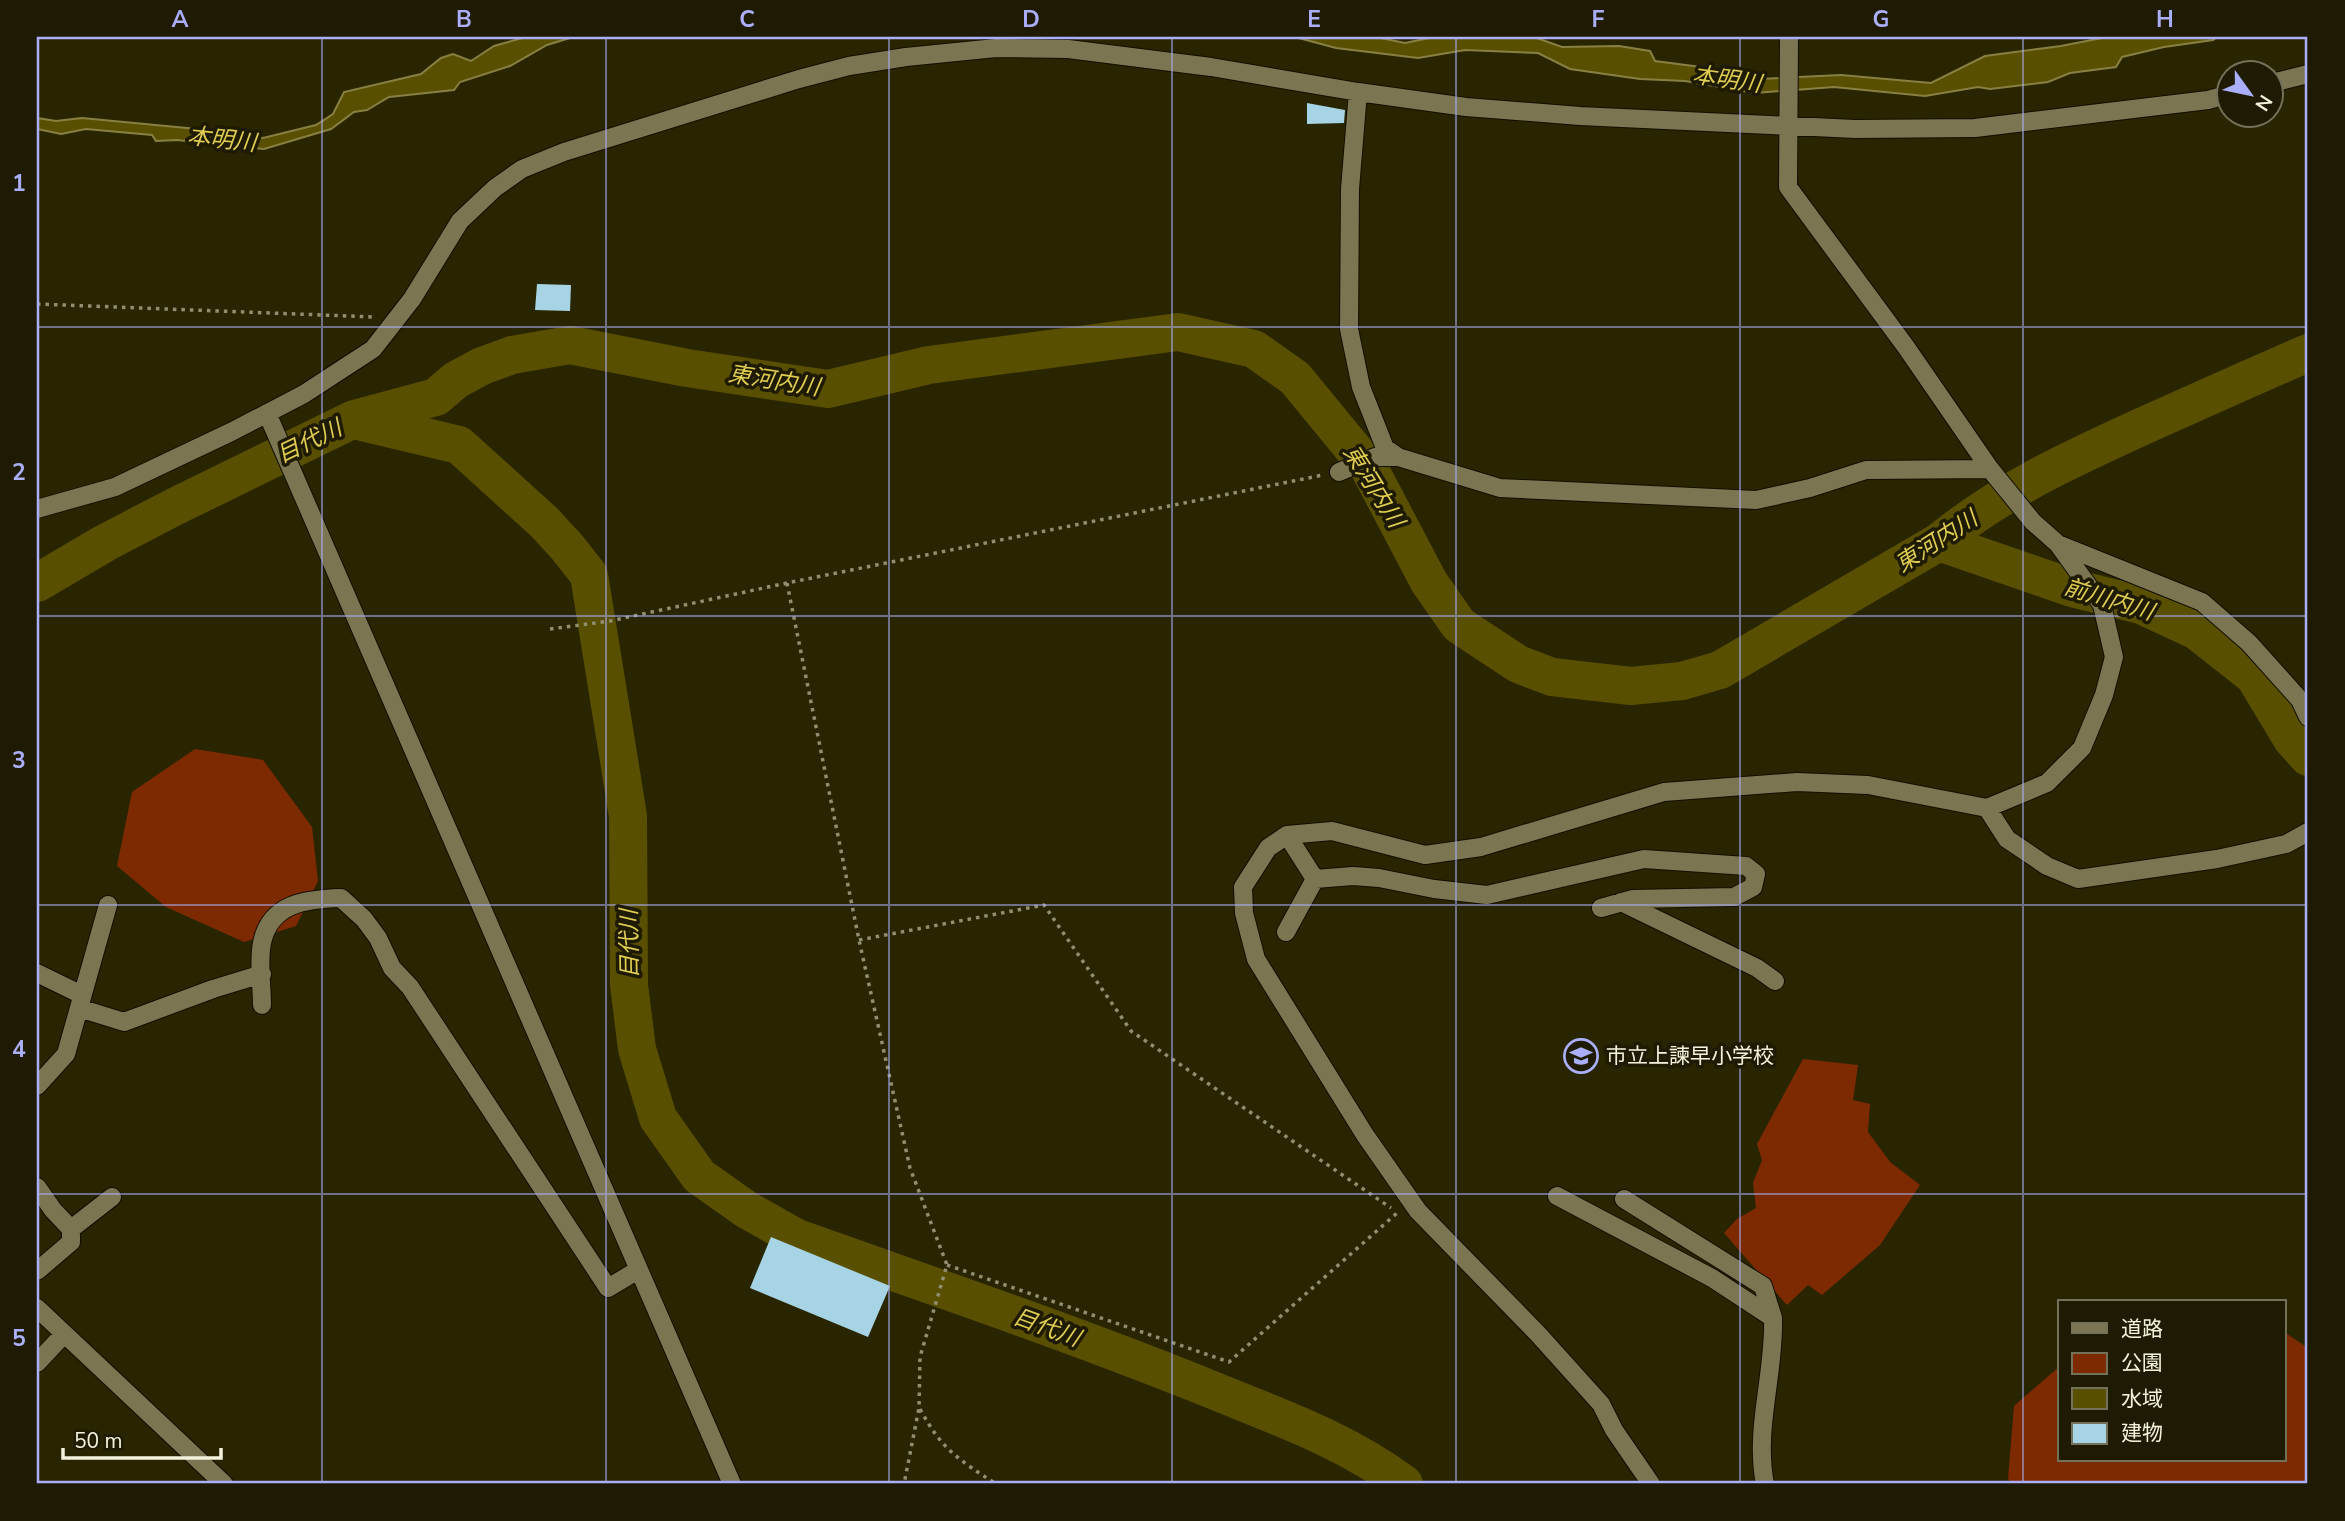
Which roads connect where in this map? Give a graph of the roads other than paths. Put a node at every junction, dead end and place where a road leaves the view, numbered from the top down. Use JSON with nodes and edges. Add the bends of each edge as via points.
{"nodes":[{"id":1,"x":1789,"y":37,"type":"edge"},
{"id":2,"x":2308,"y":74,"type":"edge"},
{"id":3,"x":2286,"y":80,"type":"edge"},
{"id":4,"x":1358,"y":92,"type":"junction"},
{"id":5,"x":2216,"y":97,"type":"edge"},
{"id":6,"x":1787,"y":127,"type":"junction"},
{"id":7,"x":271,"y":420,"type":"junction"},
{"id":8,"x":1398,"y":457,"type":"junction"},
{"id":9,"x":1339,"y":472,"type":"road end"},
{"id":10,"x":1994,"y":474,"type":"junction"},
{"id":11,"x":37,"y":509,"type":"edge"},
{"id":12,"x":2058,"y":544,"type":"junction"},
{"id":13,"x":2308,"y":717,"type":"edge"},
{"id":14,"x":1987,"y":808,"type":"junction"},
{"id":15,"x":2308,"y":832,"type":"edge"},
{"id":16,"x":1287,"y":835,"type":"junction"},
{"id":17,"x":1315,"y":879,"type":"junction"},
{"id":18,"x":1621,"y":902,"type":"junction"},
{"id":19,"x":108,"y":905,"type":"dead end"},
{"id":20,"x":1601,"y":908,"type":"dead end"},
{"id":21,"x":1286,"y":932,"type":"dead end"},
{"id":22,"x":37,"y":973,"type":"edge"},
{"id":23,"x":262,"y":974,"type":"junction"},
{"id":24,"x":1775,"y":981,"type":"dead end"},
{"id":25,"x":81,"y":1001,"type":"junction"},
{"id":26,"x":262,"y":1005,"type":"dead end"},
{"id":27,"x":37,"y":1086,"type":"edge"},
{"id":28,"x":37,"y":1187,"type":"edge"},
{"id":29,"x":1557,"y":1196,"type":"dead end"},
{"id":30,"x":112,"y":1198,"type":"dead end"},
{"id":31,"x":1624,"y":1199,"type":"dead end"},
{"id":32,"x":71,"y":1229,"type":"junction"},
{"id":33,"x":638,"y":1270,"type":"junction"},
{"id":34,"x":37,"y":1271,"type":"edge"},
{"id":35,"x":37,"y":1308,"type":"edge"},
{"id":36,"x":1773,"y":1318,"type":"junction"},
{"id":37,"x":64,"y":1334,"type":"junction"},
{"id":38,"x":37,"y":1363,"type":"edge"},
{"id":39,"x":224,"y":1484,"type":"edge"},
{"id":40,"x":732,"y":1484,"type":"edge"},
{"id":41,"x":1651,"y":1484,"type":"edge"},
{"id":42,"x":1765,"y":1484,"type":"edge"}],
"edges":[{"from":1,"to":6,"type":"street"},
{"from":2,"to":3,"type":"street"},
{"from":4,"to":6,"type":"street","via":[[1466,107]]},
{"from":4,"to":7,"type":"street","via":[[1068,49],[996,48],[906,57],[786,83],[577,147],[522,169],[460,220],[399,318],[373,349]]},
{"from":4,"to":8,"type":"street","via":[[1350,189],[1349,329],[1361,387],[1385,448]]},
{"from":5,"to":6,"type":"street","via":[[1975,128]]},
{"from":6,"to":10,"type":"street","via":[[1788,187]]},
{"from":7,"to":11,"type":"street","via":[[115,487]]},
{"from":7,"to":33,"type":"street"},
{"from":8,"to":9,"type":"street","via":[[1375,457]]},
{"from":8,"to":10,"type":"street","via":[[1500,488],[1756,500],[1867,470]]},
{"from":10,"to":12,"type":"street","via":[[2033,522]]},
{"from":12,"to":13,"type":"street","via":[[2202,602],[2249,643],[2300,700]]},
{"from":12,"to":14,"type":"street","via":[[2102,605],[2114,657],[2104,695],[2082,748],[2048,783]]},
{"from":14,"to":15,"type":"street","via":[[2007,839],[2047,866],[2078,879],[2217,859],[2287,844]]},
{"from":14,"to":16,"type":"street","via":[[1868,785],[1797,782],[1664,792],[1480,847],[1425,855],[1332,831]]},
{"from":16,"to":17,"type":"street"},
{"from":16,"to":41,"type":"street","via":[[1268,848],[1243,887],[1244,913],[1256,959],[1365,1135],[1418,1210],[1601,1404]]},
{"from":17,"to":18,"type":"street","via":[[1379,878],[1487,895],[1644,859],[1746,866],[1756,874],[1752,887],[1734,897]]},
{"from":17,"to":21,"type":"street"},
{"from":18,"to":20,"type":"street"},
{"from":18,"to":24,"type":"street"},
{"from":19,"to":25,"type":"street"},
{"from":22,"to":25,"type":"street"},
{"from":23,"to":25,"type":"street","via":[[124,1022]]},
{"from":23,"to":26,"type":"street"},
{"from":23,"to":33,"type":"street","via":[[262,943],[272,920],[291,904],[341,898],[378,938],[392,968],[410,987],[608,1288]]},
{"from":25,"to":27,"type":"street","via":[[66,1054]]},
{"from":28,"to":32,"type":"street"},
{"from":29,"to":36,"type":"street","via":[[1712,1278]]},
{"from":30,"to":32,"type":"street"},
{"from":31,"to":36,"type":"street","via":[[1763,1286]]},
{"from":32,"to":34,"type":"street","via":[[71,1242]]},
{"from":33,"to":40,"type":"street"},
{"from":35,"to":37,"type":"street"},
{"from":36,"to":42,"type":"street","via":[[1763,1424]]},
{"from":37,"to":38,"type":"street"},
{"from":37,"to":39,"type":"street"}]}
